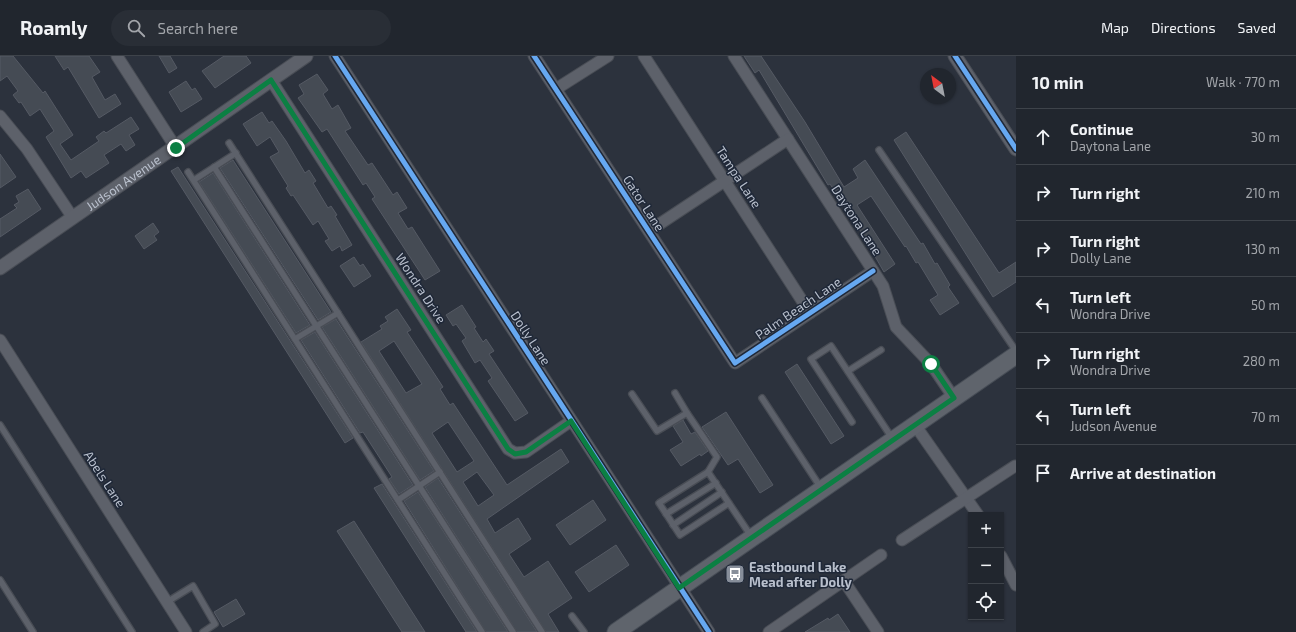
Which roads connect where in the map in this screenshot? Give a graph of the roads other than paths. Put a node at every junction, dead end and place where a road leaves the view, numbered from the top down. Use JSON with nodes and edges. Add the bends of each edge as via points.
{"nodes":[{"id":1,"x":117,"y":56,"type":"edge"},
{"id":2,"x":306,"y":56,"type":"edge"},
{"id":3,"x":335,"y":56,"type":"edge"},
{"id":4,"x":534,"y":56,"type":"edge"},
{"id":5,"x":608,"y":56,"type":"edge"},
{"id":6,"x":644,"y":56,"type":"edge"},
{"id":7,"x":734,"y":56,"type":"edge"},
{"id":8,"x":955,"y":56,"type":"edge"},
{"id":9,"x":271,"y":80,"type":"junction"},
{"id":10,"x":556,"y":89,"type":"junction"},
{"id":11,"x":0,"y":116,"type":"edge"},
{"id":12,"x":788,"y":139,"type":"junction"},
{"id":13,"x":1014,"y":142,"type":"edge"},
{"id":14,"x":229,"y":143,"type":"dead end"},
{"id":15,"x":176,"y":148,"type":"junction"},
{"id":16,"x":879,"y":150,"type":"dead end"},
{"id":17,"x":236,"y":153,"type":"junction"},
{"id":18,"x":214,"y":167,"type":"junction"},
{"id":19,"x":188,"y":172,"type":"dead end"},
{"id":20,"x":194,"y":180,"type":"junction"},
{"id":21,"x":725,"y":181,"type":"junction"},
{"id":22,"x":73,"y":218,"type":"junction"},
{"id":23,"x":648,"y":231,"type":"junction"},
{"id":24,"x":0,"y":268,"type":"edge"},
{"id":25,"x":873,"y":271,"type":"junction"},
{"id":26,"x":338,"y":313,"type":"junction"},
{"id":27,"x":810,"y":313,"type":"junction"},
{"id":28,"x":317,"y":326,"type":"junction"},
{"id":29,"x":295,"y":339,"type":"junction"},
{"id":30,"x":0,"y":340,"type":"edge"},
{"id":31,"x":881,"y":350,"type":"dead end"},
{"id":32,"x":1016,"y":351,"type":"edge"},
{"id":33,"x":1016,"y":355,"type":"edge"},
{"id":34,"x":735,"y":363,"type":"joint"},
{"id":35,"x":848,"y":371,"type":"junction"},
{"id":36,"x":675,"y":393,"type":"dead end"},
{"id":37,"x":632,"y":394,"type":"dead end"},
{"id":38,"x":762,"y":398,"type":"dead end"},
{"id":39,"x":954,"y":398,"type":"junction"},
{"id":40,"x":687,"y":412,"type":"junction"},
{"id":41,"x":571,"y":421,"type":"junction"},
{"id":42,"x":852,"y":422,"type":"dead end"},
{"id":43,"x":0,"y":425,"type":"edge"},
{"id":44,"x":915,"y":425,"type":"junction"},
{"id":45,"x":894,"y":440,"type":"junction"},
{"id":46,"x":1015,"y":466,"type":"edge"},
{"id":47,"x":440,"y":472,"type":"junction"},
{"id":48,"x":708,"y":472,"type":"junction"},
{"id":49,"x":716,"y":483,"type":"junction"},
{"id":50,"x":419,"y":486,"type":"junction"},
{"id":51,"x":822,"y":490,"type":"junction"},
{"id":52,"x":722,"y":492,"type":"junction"},
{"id":53,"x":966,"y":498,"type":"junction"},
{"id":54,"x":398,"y":500,"type":"junction"},
{"id":55,"x":729,"y":503,"type":"junction"},
{"id":56,"x":976,"y":512,"type":"edge"},
{"id":57,"x":666,"y":514,"type":"junction"},
{"id":58,"x":673,"y":525,"type":"junction"},
{"id":59,"x":752,"y":538,"type":"junction"},
{"id":60,"x":902,"y":540,"type":"dead end"},
{"id":61,"x":881,"y":555,"type":"dead end"},
{"id":62,"x":1004,"y":562,"type":"edge"},
{"id":63,"x":0,"y":580,"type":"edge"},
{"id":64,"x":844,"y":581,"type":"junction"},
{"id":65,"x":1016,"y":585,"type":"edge"},
{"id":66,"x":679,"y":588,"type":"junction"},
{"id":67,"x":167,"y":602,"type":"junction"},
{"id":68,"x":572,"y":616,"type":"dead end"},
{"id":69,"x":33,"y":632,"type":"edge"},
{"id":70,"x":132,"y":632,"type":"edge"},
{"id":71,"x":186,"y":632,"type":"edge"},
{"id":72,"x":203,"y":632,"type":"edge"},
{"id":73,"x":482,"y":632,"type":"edge"},
{"id":74,"x":513,"y":632,"type":"edge"},
{"id":75,"x":542,"y":632,"type":"edge"},
{"id":76,"x":584,"y":632,"type":"edge"},
{"id":77,"x":616,"y":632,"type":"edge"},
{"id":78,"x":709,"y":632,"type":"edge"},
{"id":79,"x":769,"y":632,"type":"edge"},
{"id":80,"x":878,"y":632,"type":"edge"}],
"edges":[{"from":1,"to":15,"type":"street"},
{"from":2,"to":9,"type":"street","name":"Judson Avenue"},
{"from":3,"to":41,"type":"street","name":"Dolly Lane"},
{"from":4,"to":10,"type":"street","name":"Gator Lane"},
{"from":5,"to":10,"type":"street"},
{"from":6,"to":21,"type":"street","name":"Tampa Lane"},
{"from":7,"to":12,"type":"street","name":"Daytona Lane"},
{"from":8,"to":13,"type":"street"},
{"from":9,"to":15,"type":"street","name":"Judson Avenue"},
{"from":9,"to":41,"type":"street","name":"Wondra Drive","via":[[508,449],[515,454],[526,452]]},
{"from":10,"to":23,"type":"street","name":"Gator Lane"},
{"from":11,"to":22,"type":"street","via":[[27,149]]},
{"from":12,"to":21,"type":"street"},
{"from":12,"to":25,"type":"street","name":"Daytona Lane"},
{"from":14,"to":17,"type":"lane"},
{"from":15,"to":22,"type":"street","name":"Judson Avenue"},
{"from":16,"to":32,"type":"lane"},
{"from":17,"to":18,"type":"lane"},
{"from":17,"to":26,"type":"lane"},
{"from":18,"to":20,"type":"lane"},
{"from":18,"to":28,"type":"lane"},
{"from":19,"to":20,"type":"lane"},
{"from":20,"to":29,"type":"lane"},
{"from":21,"to":23,"type":"street"},
{"from":21,"to":27,"type":"street","name":"Tampa Lane"},
{"from":22,"to":24,"type":"street","name":"Judson Avenue"},
{"from":23,"to":34,"type":"street","name":"Gator Lane"},
{"from":25,"to":27,"type":"street","name":"Palm Beach Lane"},
{"from":25,"to":39,"type":"street","name":"Daytona Lane","via":[[883,286],[896,327],[931,364]]},
{"from":26,"to":28,"type":"lane"},
{"from":26,"to":47,"type":"lane"},
{"from":27,"to":34,"type":"street","name":"Palm Beach Lane"},
{"from":28,"to":29,"type":"lane"},
{"from":28,"to":50,"type":"lane"},
{"from":29,"to":54,"type":"lane"},
{"from":30,"to":67,"type":"street","name":"Abels Lane"},
{"from":31,"to":35,"type":"lane"},
{"from":33,"to":39,"type":"main road"},
{"from":35,"to":42,"type":"lane","via":[[831,346],[811,359]]},
{"from":35,"to":45,"type":"lane"},
{"from":36,"to":40,"type":"lane"},
{"from":37,"to":40,"type":"lane","via":[[657,431]]},
{"from":38,"to":51,"type":"lane"},
{"from":39,"to":44,"type":"main road"},
{"from":40,"to":48,"type":"lane","via":[[716,457]]},
{"from":41,"to":66,"type":"street","name":"Dolly Lane"},
{"from":43,"to":70,"type":"lane"},
{"from":44,"to":45,"type":"main road"},
{"from":44,"to":53,"type":"street"},
{"from":45,"to":51,"type":"main road"},
{"from":46,"to":53,"type":"street"},
{"from":47,"to":50,"type":"lane"},
{"from":47,"to":75,"type":"lane"},
{"from":48,"to":49,"type":"lane"},
{"from":48,"to":57,"type":"lane","via":[[659,503]]},
{"from":49,"to":52,"type":"lane"},
{"from":49,"to":57,"type":"lane"},
{"from":50,"to":54,"type":"lane"},
{"from":50,"to":74,"type":"lane"},
{"from":51,"to":59,"type":"main road"},
{"from":52,"to":55,"type":"lane"},
{"from":52,"to":58,"type":"lane"},
{"from":53,"to":56,"type":"street"},
{"from":53,"to":60,"type":"street"},
{"from":54,"to":73,"type":"lane"},
{"from":55,"to":58,"type":"lane","via":[[680,535]]},
{"from":55,"to":59,"type":"lane"},
{"from":57,"to":58,"type":"lane"},
{"from":59,"to":66,"type":"main road"},
{"from":61,"to":64,"type":"street"},
{"from":62,"to":65,"type":"street"},
{"from":63,"to":69,"type":"lane"},
{"from":64,"to":79,"type":"street"},
{"from":64,"to":80,"type":"street"},
{"from":66,"to":77,"type":"main road"},
{"from":66,"to":78,"type":"street","name":"Dolly Lane"},
{"from":67,"to":71,"type":"street","name":"Abels Lane"},
{"from":67,"to":72,"type":"lane","via":[[193,586],[215,624]]},
{"from":68,"to":76,"type":"lane"}]}
